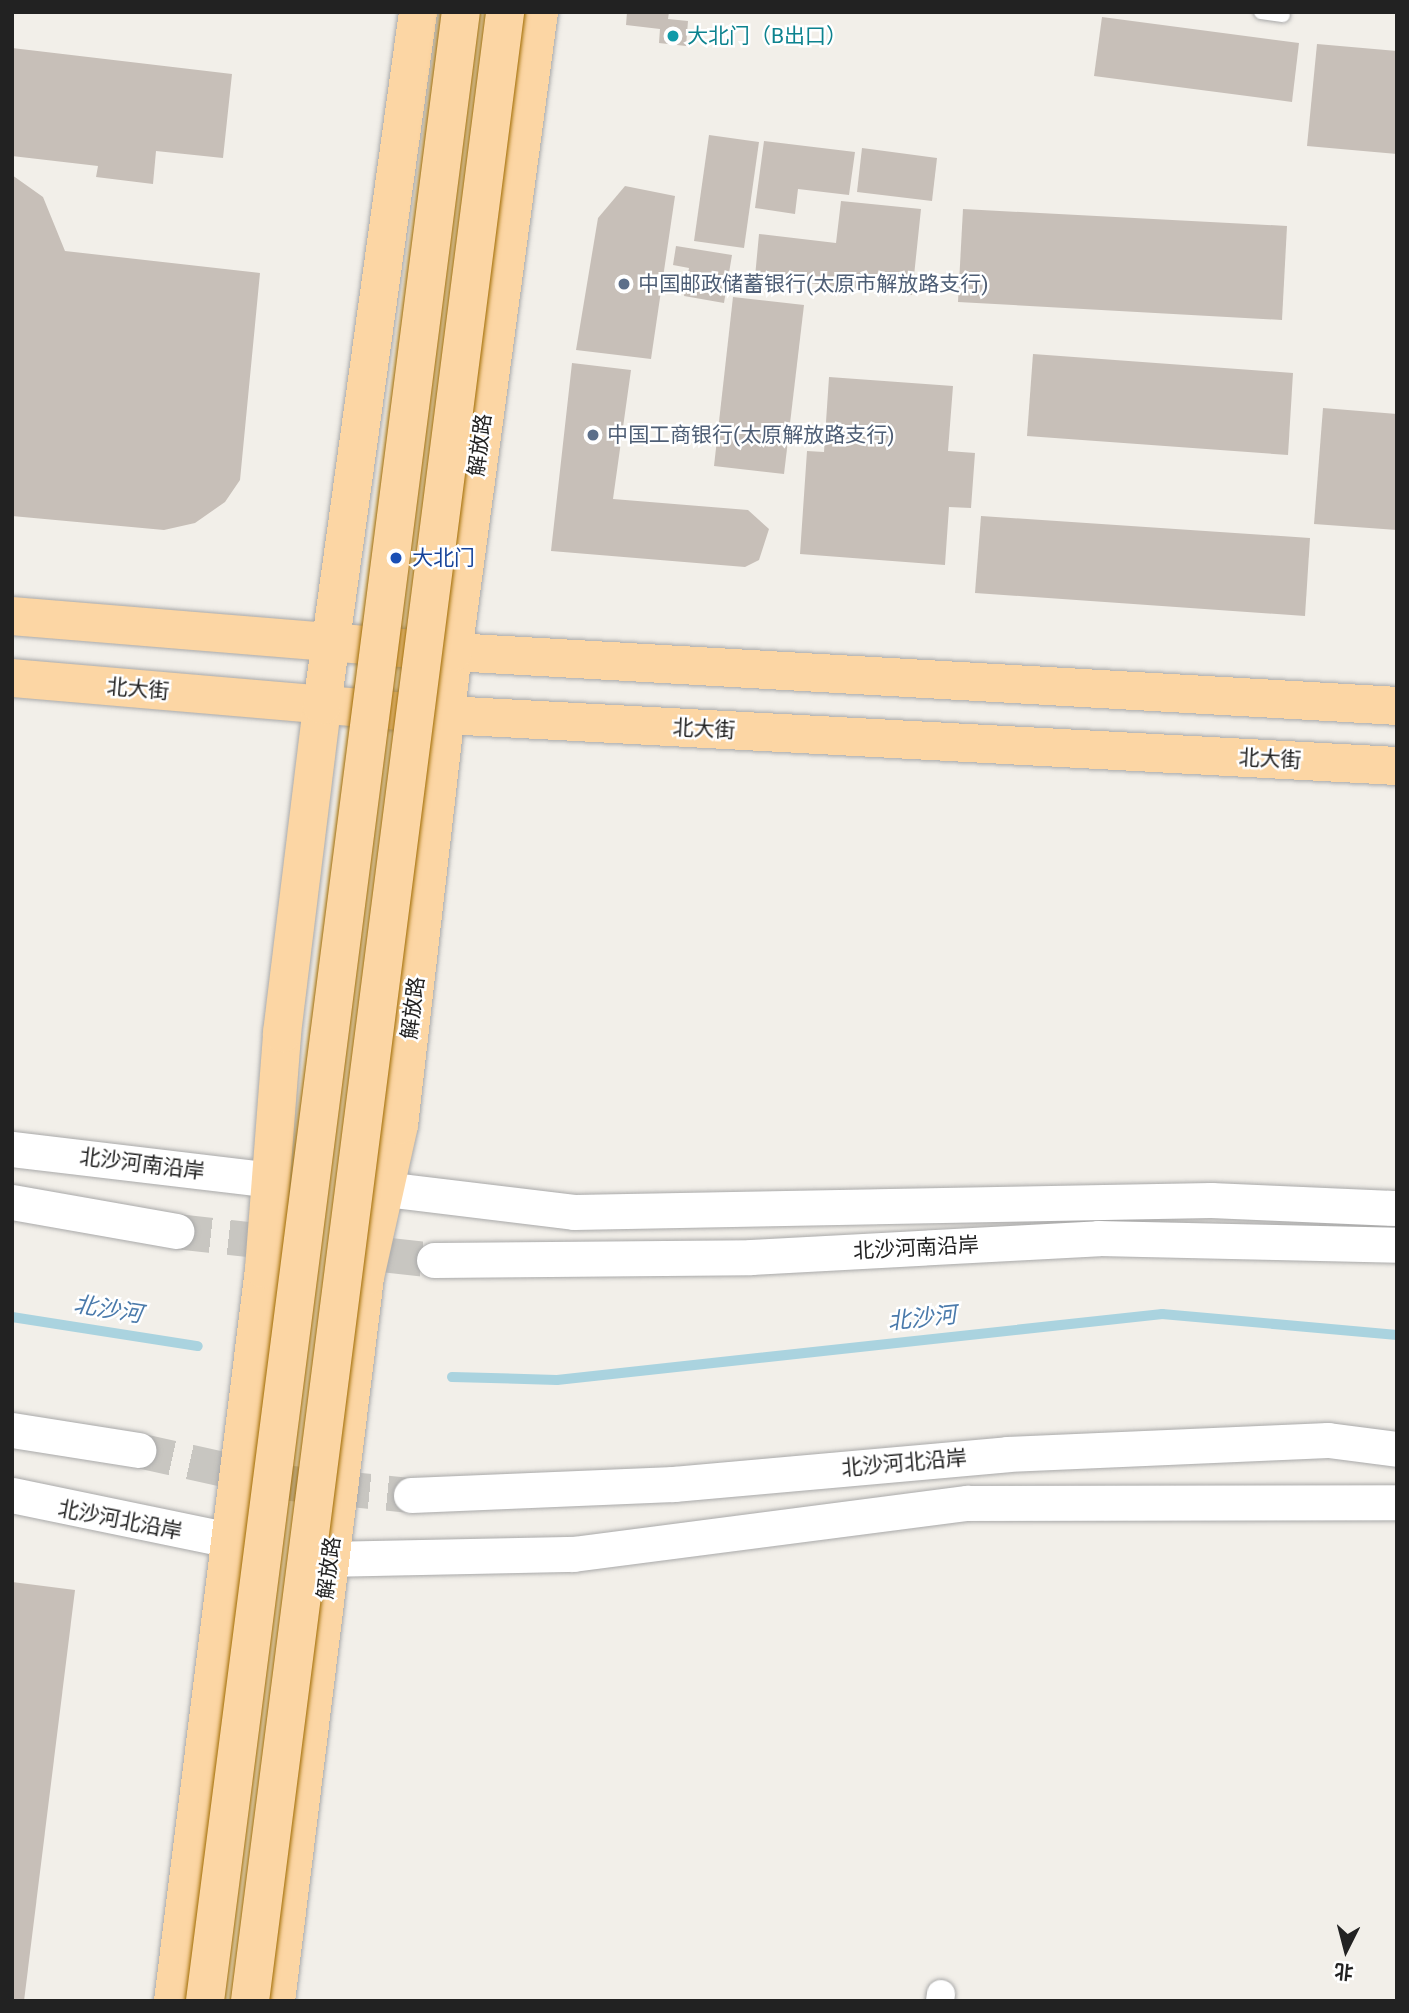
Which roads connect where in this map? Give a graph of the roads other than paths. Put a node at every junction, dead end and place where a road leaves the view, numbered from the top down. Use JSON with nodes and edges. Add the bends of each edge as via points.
{"nodes":[{"id":1,"x":418,"y":12,"type":"edge"},
{"id":2,"x":461,"y":12,"type":"edge"},
{"id":3,"x":505,"y":12,"type":"edge"},
{"id":4,"x":538,"y":12,"type":"edge"},
{"id":5,"x":1261,"y":12,"type":"edge"},
{"id":6,"x":1283,"y":15,"type":"dead end"},
{"id":7,"x":12,"y":616,"type":"edge"},
{"id":8,"x":331,"y":643,"type":"junction"},
{"id":9,"x":453,"y":652,"type":"junction"},
{"id":10,"x":12,"y":678,"type":"edge"},
{"id":11,"x":322,"y":705,"type":"junction"},
{"id":12,"x":1397,"y":706,"type":"edge"},
{"id":13,"x":446,"y":715,"type":"junction"},
{"id":14,"x":1397,"y":766,"type":"edge"},
{"id":15,"x":12,"y":1149,"type":"edge"},
{"id":16,"x":271,"y":1180,"type":"junction"},
{"id":17,"x":385,"y":1189,"type":"junction"},
{"id":18,"x":12,"y":1202,"type":"edge"},
{"id":19,"x":1397,"y":1208,"type":"edge"},
{"id":20,"x":176,"y":1231,"type":"tunnel mouth"},
{"id":21,"x":1397,"y":1244,"type":"edge"},
{"id":22,"x":434,"y":1260,"type":"tunnel mouth"},
{"id":23,"x":12,"y":1430,"type":"edge"},
{"id":24,"x":1397,"y":1449,"type":"edge"},
{"id":25,"x":138,"y":1450,"type":"tunnel mouth"},
{"id":26,"x":12,"y":1495,"type":"edge"},
{"id":27,"x":411,"y":1495,"type":"tunnel mouth"},
{"id":28,"x":1397,"y":1502,"type":"edge"},
{"id":29,"x":230,"y":1540,"type":"junction"},
{"id":30,"x":330,"y":1559,"type":"junction"},
{"id":31,"x":173,"y":2001,"type":"edge"},
{"id":32,"x":205,"y":2001,"type":"edge"},
{"id":33,"x":250,"y":2001,"type":"edge"},
{"id":34,"x":276,"y":2001,"type":"edge"}],
"edges":[{"from":1,"to":8,"type":"main road"},
{"from":2,"to":32,"type":"main road","bridge":true},
{"from":3,"to":33,"type":"main road","name":"解放路","bridge":true},
{"from":4,"to":9,"type":"main road","name":"解放路"},
{"from":5,"to":6,"type":"lane"},
{"from":7,"to":8,"type":"main road"},
{"from":8,"to":9,"type":"main road"},
{"from":8,"to":11,"type":"main road"},
{"from":9,"to":12,"type":"main road"},
{"from":9,"to":13,"type":"main road","name":"解放路"},
{"from":10,"to":11,"type":"main road","name":"北大街"},
{"from":11,"to":13,"type":"main road","name":"北大街"},
{"from":11,"to":16,"type":"main road"},
{"from":13,"to":14,"type":"main road","name":"北大街"},
{"from":13,"to":17,"type":"main road","name":"解放路","via":[[399,1125]]},
{"from":15,"to":16,"type":"street","name":"北沙河南沿岸"},
{"from":16,"to":29,"type":"main road"},
{"from":17,"to":19,"type":"street","via":[[574,1212],[1212,1200]]},
{"from":17,"to":30,"type":"main road","name":"解放路","via":[[365,1277]]},
{"from":18,"to":20,"type":"street"},
{"from":21,"to":22,"type":"street","name":"北沙河南沿岸","via":[[1098,1238],[751,1257]]},
{"from":23,"to":25,"type":"street"},
{"from":24,"to":27,"type":"street","name":"北沙河北沿岸","via":[[1328,1440],[1007,1454],[674,1484]]},
{"from":26,"to":29,"type":"street","name":"北沙河北沿岸"},
{"from":28,"to":30,"type":"street","via":[[967,1503],[573,1554]]},
{"from":29,"to":31,"type":"main road"},
{"from":30,"to":34,"type":"main road","name":"解放路"}]}
